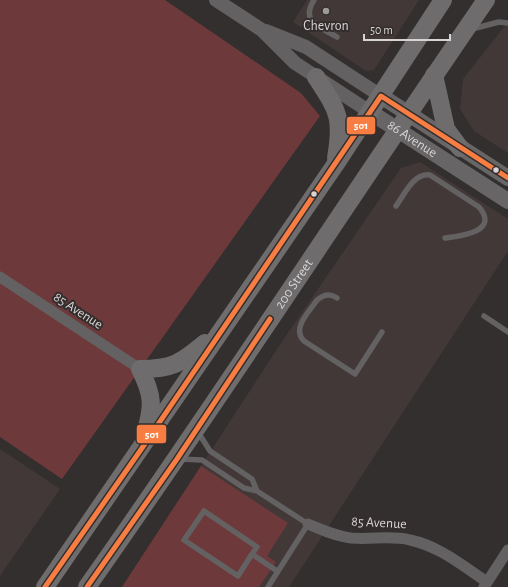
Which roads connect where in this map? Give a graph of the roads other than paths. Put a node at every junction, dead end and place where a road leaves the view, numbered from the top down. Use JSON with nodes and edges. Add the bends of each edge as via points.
{"nodes":[{"id":1,"x":216,"y":0,"type":"edge"},
{"id":2,"x":314,"y":0,"type":"edge"},
{"id":3,"x":444,"y":0,"type":"edge"},
{"id":4,"x":486,"y":0,"type":"edge"},
{"id":5,"x":508,"y":23,"type":"edge"},
{"id":6,"x":262,"y":30,"type":"junction"},
{"id":7,"x":464,"y":31,"type":"junction"},
{"id":8,"x":337,"y":37,"type":"dead end"},
{"id":9,"x":434,"y":76,"type":"junction"},
{"id":10,"x":316,"y":77,"type":"junction"},
{"id":11,"x":381,"y":96,"type":"junction"},
{"id":12,"x":370,"y":112,"type":"junction"},
{"id":13,"x":408,"y":114,"type":"junction"},
{"id":14,"x":397,"y":130,"type":"junction"},
{"id":15,"x":460,"y":148,"type":"junction"},
{"id":16,"x":335,"y":165,"type":"junction"},
{"id":17,"x":508,"y":178,"type":"edge"},
{"id":18,"x":508,"y":201,"type":"edge"},
{"id":19,"x":396,"y":206,"type":"dead end"},
{"id":20,"x":445,"y":238,"type":"dead end"},
{"id":21,"x":0,"y":277,"type":"edge"},
{"id":22,"x":337,"y":298,"type":"dead end"},
{"id":23,"x":484,"y":316,"type":"dead end"},
{"id":24,"x":221,"y":330,"type":"junction"},
{"id":25,"x":382,"y":332,"type":"dead end"},
{"id":26,"x":508,"y":332,"type":"edge"},
{"id":27,"x":140,"y":369,"type":"junction"},
{"id":28,"x":197,"y":429,"type":"junction"},
{"id":29,"x":140,"y":451,"type":"junction"},
{"id":30,"x":176,"y":459,"type":"junction"},
{"id":31,"x":257,"y":491,"type":"junction"},
{"id":32,"x":308,"y":524,"type":"junction"},
{"id":33,"x":508,"y":550,"type":"edge"},
{"id":34,"x":252,"y":554,"type":"junction"},
{"id":35,"x":278,"y":571,"type":"junction"},
{"id":36,"x":485,"y":585,"type":"edge"},
{"id":37,"x":45,"y":587,"type":"edge"},
{"id":38,"x":86,"y":587,"type":"edge"},
{"id":39,"x":268,"y":587,"type":"edge"}],
"edges":[{"from":1,"to":6,"type":"street","name":"86 Avenue"},
{"from":2,"to":8,"type":"lane","via":[[308,9],[308,16],[312,22]]},
{"from":3,"to":11,"type":"main road"},
{"from":4,"to":7,"type":"main road","name":"200 Street"},
{"from":5,"to":7,"type":"lane","via":[[499,22]]},
{"from":6,"to":10,"type":"street","name":"86 Avenue","via":[[295,63]]},
{"from":6,"to":11,"type":"street","name":"86 Avenue","via":[[306,47]]},
{"from":7,"to":9,"type":"main road","name":"200 Street"},
{"from":9,"to":13,"type":"main road","name":"200 Street"},
{"from":9,"to":15,"type":"main road","via":[[446,129]]},
{"from":10,"to":12,"type":"street","name":"86 Avenue"},
{"from":10,"to":16,"type":"main road","via":[[337,111],[340,133]]},
{"from":11,"to":12,"type":"main road"},
{"from":11,"to":13,"type":"main road","name":"86 Avenue"},
{"from":12,"to":14,"type":"main road","name":"86 Avenue"},
{"from":12,"to":16,"type":"main road"},
{"from":13,"to":14,"type":"main road","name":"200 Street"},
{"from":13,"to":15,"type":"main road","name":"86 Avenue"},
{"from":14,"to":18,"type":"main road","name":"86 Avenue"},
{"from":14,"to":28,"type":"main road","name":"200 Street"},
{"from":15,"to":17,"type":"main road","name":"86 Avenue"},
{"from":16,"to":24,"type":"main road"},
{"from":19,"to":20,"type":"lane","via":[[413,181],[425,174],[480,207],[484,223],[478,230],[472,234]]},
{"from":21,"to":27,"type":"street","name":"85 Avenue"},
{"from":22,"to":25,"type":"lane","via":[[329,295],[321,296],[317,300],[299,327],[304,341],[355,374]]},
{"from":23,"to":26,"type":"lane"},
{"from":24,"to":27,"type":"main road","via":[[187,359],[164,369]]},
{"from":24,"to":29,"type":"main road"},
{"from":27,"to":29,"type":"main road","via":[[150,388],[152,410]]},
{"from":28,"to":30,"type":"main road","name":"200 Street"},
{"from":28,"to":31,"type":"lane","via":[[210,451],[252,479]]},
{"from":29,"to":37,"type":"main road"},
{"from":30,"to":31,"type":"lane","via":[[202,460],[244,488]]},
{"from":30,"to":38,"type":"main road","name":"200 Street"},
{"from":31,"to":32,"type":"lane"},
{"from":32,"to":35,"type":"lane"},
{"from":32,"to":36,"type":"street","name":"85 Avenue","via":[[330,534],[352,538],[402,539],[424,543],[445,554]]},
{"from":33,"to":36,"type":"street"},
{"from":34,"to":34,"type":"lane","via":[[257,547],[204,511],[184,540],[238,576]]},
{"from":34,"to":35,"type":"lane"},
{"from":35,"to":39,"type":"lane"}]}
